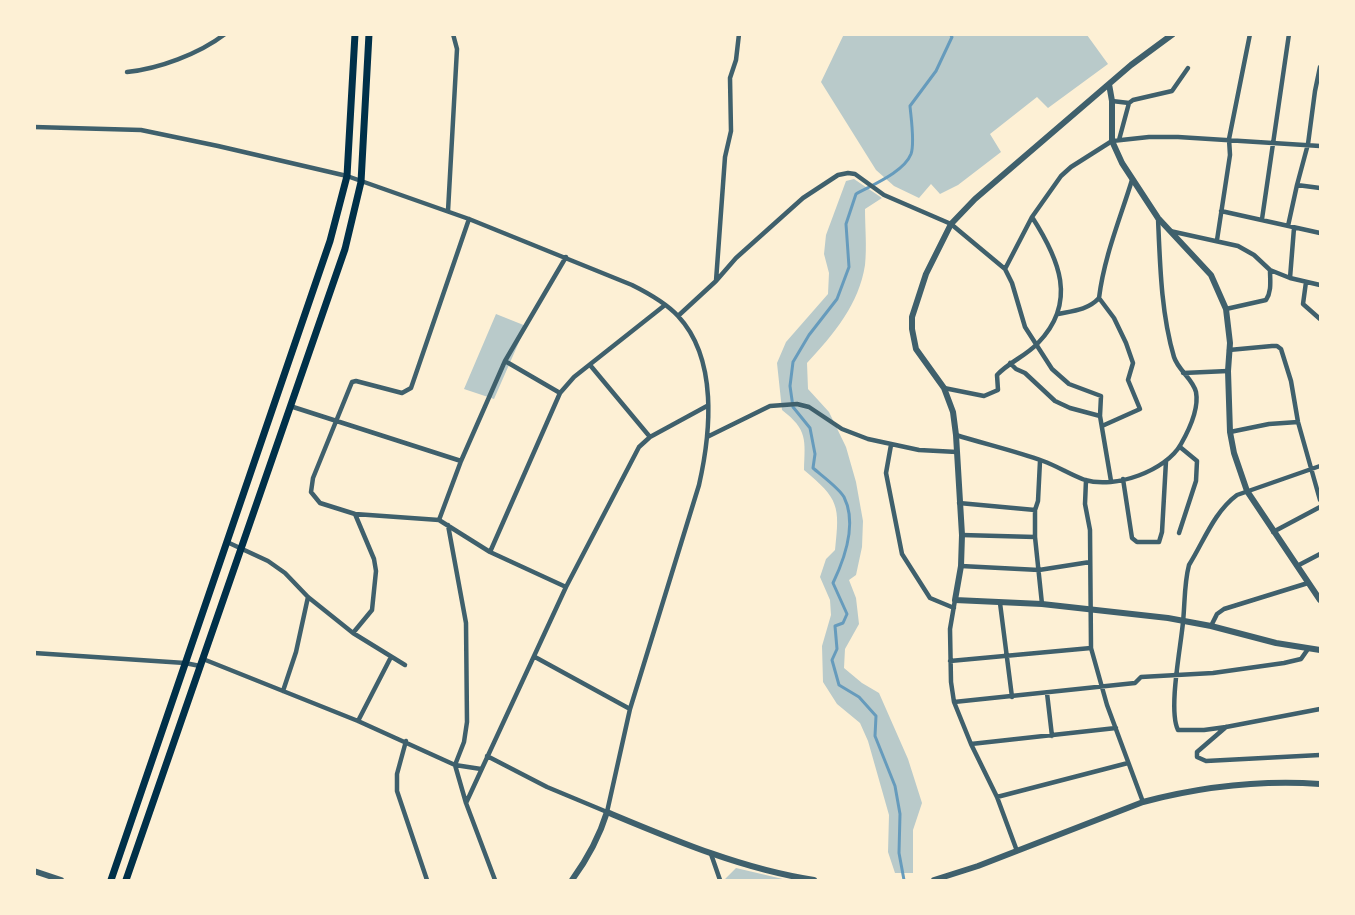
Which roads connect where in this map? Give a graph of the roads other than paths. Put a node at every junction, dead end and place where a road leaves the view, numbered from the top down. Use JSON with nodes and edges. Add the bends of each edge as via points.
{"nodes":[{"id":1,"x":225,"y":34,"type":"edge"},
{"id":2,"x":355,"y":34,"type":"edge"},
{"id":3,"x":369,"y":34,"type":"edge"},
{"id":4,"x":453,"y":34,"type":"edge"},
{"id":5,"x":739,"y":34,"type":"edge"},
{"id":6,"x":1173,"y":34,"type":"edge"},
{"id":7,"x":1250,"y":34,"type":"edge"},
{"id":8,"x":1289,"y":34,"type":"edge"},
{"id":9,"x":1320,"y":67,"type":"edge"},
{"id":10,"x":1188,"y":68,"type":"dead end"},
{"id":11,"x":127,"y":72,"type":"dead end"},
{"id":12,"x":1109,"y":84,"type":"junction"},
{"id":13,"x":1112,"y":101,"type":"junction"},
{"id":14,"x":1130,"y":103,"type":"junction"},
{"id":15,"x":34,"y":127,"type":"edge"},
{"id":16,"x":1229,"y":139,"type":"junction"},
{"id":17,"x":1116,"y":141,"type":"junction"},
{"id":18,"x":1273,"y":142,"type":"junction"},
{"id":19,"x":1308,"y":144,"type":"junction"},
{"id":20,"x":1320,"y":146,"type":"edge"},
{"id":21,"x":347,"y":176,"type":"junction"},
{"id":22,"x":1132,"y":180,"type":"junction"},
{"id":23,"x":361,"y":182,"type":"junction"},
{"id":24,"x":1297,"y":185,"type":"junction"},
{"id":25,"x":1320,"y":188,"type":"edge"},
{"id":26,"x":1221,"y":211,"type":"junction"},
{"id":27,"x":448,"y":212,"type":"junction"},
{"id":28,"x":1032,"y":217,"type":"junction"},
{"id":29,"x":1158,"y":218,"type":"junction"},
{"id":30,"x":469,"y":219,"type":"junction"},
{"id":31,"x":1262,"y":219,"type":"junction"},
{"id":32,"x":951,"y":224,"type":"junction"},
{"id":33,"x":1288,"y":226,"type":"junction"},
{"id":34,"x":1294,"y":228,"type":"junction"},
{"id":35,"x":1170,"y":231,"type":"junction"},
{"id":36,"x":1320,"y":232,"type":"edge"},
{"id":37,"x":1217,"y":240,"type":"junction"},
{"id":38,"x":566,"y":257,"type":"junction"},
{"id":39,"x":1005,"y":269,"type":"junction"},
{"id":40,"x":1270,"y":270,"type":"junction"},
{"id":41,"x":1290,"y":278,"type":"junction"},
{"id":42,"x":716,"y":281,"type":"junction"},
{"id":43,"x":1306,"y":282,"type":"junction"},
{"id":44,"x":1320,"y":285,"type":"edge"},
{"id":45,"x":1099,"y":298,"type":"junction"},
{"id":46,"x":665,"y":305,"type":"junction"},
{"id":47,"x":1226,"y":309,"type":"junction"},
{"id":48,"x":1058,"y":314,"type":"junction"},
{"id":49,"x":678,"y":315,"type":"junction"},
{"id":50,"x":1320,"y":319,"type":"edge"},
{"id":51,"x":1036,"y":345,"type":"junction"},
{"id":52,"x":1229,"y":350,"type":"junction"},
{"id":53,"x":505,"y":361,"type":"junction"},
{"id":54,"x":1010,"y":363,"type":"junction"},
{"id":55,"x":590,"y":365,"type":"junction"},
{"id":56,"x":1228,"y":371,"type":"junction"},
{"id":57,"x":1183,"y":373,"type":"junction"},
{"id":58,"x":944,"y":388,"type":"junction"},
{"id":59,"x":560,"y":393,"type":"junction"},
{"id":60,"x":290,"y":406,"type":"junction"},
{"id":61,"x":707,"y":406,"type":"junction"},
{"id":62,"x":1100,"y":416,"type":"junction"},
{"id":63,"x":337,"y":421,"type":"junction"},
{"id":64,"x":1298,"y":422,"type":"junction"},
{"id":65,"x":1102,"y":426,"type":"junction"},
{"id":66,"x":1230,"y":432,"type":"junction"},
{"id":67,"x":956,"y":435,"type":"junction"},
{"id":68,"x":650,"y":437,"type":"junction"},
{"id":69,"x":707,"y":437,"type":"junction"},
{"id":70,"x":891,"y":445,"type":"junction"},
{"id":71,"x":1180,"y":447,"type":"junction"},
{"id":72,"x":957,"y":452,"type":"junction"},
{"id":73,"x":1040,"y":460,"type":"junction"},
{"id":74,"x":461,"y":461,"type":"junction"},
{"id":75,"x":1166,"y":461,"type":"junction"},
{"id":76,"x":1320,"y":466,"type":"edge"},
{"id":77,"x":1311,"y":470,"type":"junction"},
{"id":78,"x":1123,"y":479,"type":"junction"},
{"id":79,"x":1086,"y":480,"type":"junction"},
{"id":80,"x":1111,"y":481,"type":"junction"},
{"id":81,"x":1247,"y":491,"type":"junction"},
{"id":82,"x":1320,"y":500,"type":"edge"},
{"id":83,"x":959,"y":503,"type":"junction"},
{"id":84,"x":1320,"y":507,"type":"edge"},
{"id":85,"x":1035,"y":510,"type":"junction"},
{"id":86,"x":355,"y":514,"type":"junction"},
{"id":87,"x":439,"y":520,"type":"junction"},
{"id":88,"x":448,"y":525,"type":"junction"},
{"id":89,"x":1273,"y":532,"type":"junction"},
{"id":90,"x":1179,"y":533,"type":"dead end"},
{"id":91,"x":962,"y":535,"type":"junction"},
{"id":92,"x":1035,"y":537,"type":"junction"},
{"id":93,"x":227,"y":542,"type":"junction"},
{"id":94,"x":241,"y":548,"type":"junction"},
{"id":95,"x":490,"y":552,"type":"junction"},
{"id":96,"x":1320,"y":554,"type":"edge"},
{"id":97,"x":1090,"y":562,"type":"junction"},
{"id":98,"x":961,"y":566,"type":"junction"},
{"id":99,"x":1297,"y":566,"type":"junction"},
{"id":100,"x":1039,"y":570,"type":"junction"},
{"id":101,"x":1308,"y":583,"type":"junction"},
{"id":102,"x":566,"y":587,"type":"junction"},
{"id":103,"x":308,"y":597,"type":"junction"},
{"id":104,"x":1320,"y":600,"type":"edge"},
{"id":105,"x":1000,"y":603,"type":"junction"},
{"id":106,"x":955,"y":604,"type":"junction"},
{"id":107,"x":1042,"y":604,"type":"junction"},
{"id":108,"x":1091,"y":610,"type":"junction"},
{"id":109,"x":1184,"y":620,"type":"junction"},
{"id":110,"x":1211,"y":626,"type":"junction"},
{"id":111,"x":353,"y":633,"type":"junction"},
{"id":112,"x":1091,"y":648,"type":"junction"},
{"id":113,"x":1308,"y":649,"type":"junction"},
{"id":114,"x":1320,"y":650,"type":"edge"},
{"id":115,"x":34,"y":653,"type":"edge"},
{"id":116,"x":1007,"y":655,"type":"junction"},
{"id":117,"x":391,"y":657,"type":"junction"},
{"id":118,"x":535,"y":657,"type":"junction"},
{"id":119,"x":950,"y":661,"type":"junction"},
{"id":120,"x":185,"y":663,"type":"junction"},
{"id":121,"x":201,"y":663,"type":"junction"},
{"id":122,"x":405,"y":665,"type":"dead end"},
{"id":123,"x":1176,"y":675,"type":"junction"},
{"id":124,"x":1101,"y":687,"type":"junction"},
{"id":125,"x":283,"y":691,"type":"junction"},
{"id":126,"x":1047,"y":693,"type":"junction"},
{"id":127,"x":1012,"y":697,"type":"junction"},
{"id":128,"x":954,"y":702,"type":"junction"},
{"id":129,"x":630,"y":709,"type":"junction"},
{"id":130,"x":1320,"y":709,"type":"edge"},
{"id":131,"x":358,"y":721,"type":"junction"},
{"id":132,"x":1226,"y":727,"type":"junction"},
{"id":133,"x":1116,"y":728,"type":"junction"},
{"id":134,"x":1052,"y":736,"type":"junction"},
{"id":135,"x":406,"y":741,"type":"junction"},
{"id":136,"x":971,"y":744,"type":"junction"},
{"id":137,"x":1320,"y":755,"type":"edge"},
{"id":138,"x":487,"y":756,"type":"junction"},
{"id":139,"x":1128,"y":763,"type":"junction"},
{"id":140,"x":455,"y":765,"type":"junction"},
{"id":141,"x":481,"y":769,"type":"junction"},
{"id":142,"x":1320,"y":784,"type":"edge"},
{"id":143,"x":997,"y":797,"type":"junction"},
{"id":144,"x":1143,"y":802,"type":"junction"},
{"id":145,"x":466,"y":803,"type":"junction"},
{"id":146,"x":607,"y":812,"type":"junction"},
{"id":147,"x":1017,"y":851,"type":"junction"},
{"id":148,"x":711,"y":854,"type":"junction"},
{"id":149,"x":34,"y":871,"type":"edge"},
{"id":150,"x":51,"y":879,"type":"edge"},
{"id":151,"x":61,"y":880,"type":"edge"},
{"id":152,"x":111,"y":880,"type":"edge"},
{"id":153,"x":126,"y":880,"type":"edge"},
{"id":154,"x":427,"y":880,"type":"edge"},
{"id":155,"x":495,"y":880,"type":"edge"},
{"id":156,"x":572,"y":880,"type":"edge"},
{"id":157,"x":720,"y":880,"type":"edge"},
{"id":158,"x":814,"y":880,"type":"edge"},
{"id":159,"x":934,"y":880,"type":"edge"}],
"edges":[{"from":1,"to":11,"type":"street","via":[[170,62]]},
{"from":2,"to":21,"type":"main road"},
{"from":3,"to":23,"type":"main road"},
{"from":4,"to":27,"type":"street","via":[[457,49]]},
{"from":5,"to":42,"type":"street","via":[[729,78],[730,131],[724,157]]},
{"from":6,"to":12,"type":"street"},
{"from":7,"to":16,"type":"street"},
{"from":8,"to":18,"type":"street"},
{"from":9,"to":19,"type":"street"},
{"from":10,"to":14,"type":"street","via":[[1172,91]]},
{"from":12,"to":13,"type":"street"},
{"from":12,"to":32,"type":"street","via":[[996,179]]},
{"from":13,"to":14,"type":"street"},
{"from":13,"to":17,"type":"street"},
{"from":14,"to":17,"type":"street"},
{"from":15,"to":21,"type":"street","via":[[141,130]]},
{"from":16,"to":17,"type":"street","via":[[1149,137]]},
{"from":16,"to":18,"type":"street"},
{"from":16,"to":26,"type":"street"},
{"from":17,"to":22,"type":"street"},
{"from":17,"to":28,"type":"street","via":[[1060,176]]},
{"from":18,"to":19,"type":"street"},
{"from":18,"to":31,"type":"street"},
{"from":19,"to":20,"type":"street"},
{"from":19,"to":24,"type":"street"},
{"from":21,"to":23,"type":"street"},
{"from":21,"to":93,"type":"main road","via":[[330,242]]},
{"from":22,"to":29,"type":"street"},
{"from":22,"to":45,"type":"street","via":[[1110,246]]},
{"from":23,"to":27,"type":"street"},
{"from":23,"to":60,"type":"main road","via":[[345,249]]},
{"from":24,"to":25,"type":"street"},
{"from":24,"to":33,"type":"street"},
{"from":26,"to":31,"type":"street"},
{"from":26,"to":37,"type":"street"},
{"from":27,"to":30,"type":"street"},
{"from":28,"to":39,"type":"street"},
{"from":28,"to":48,"type":"street","via":[[1056,264],[1061,293]]},
{"from":29,"to":35,"type":"street"},
{"from":29,"to":57,"type":"street","via":[[1169,337]]},
{"from":30,"to":38,"type":"street"},
{"from":30,"to":63,"type":"street","via":[[411,388],[402,393],[354,381]]},
{"from":31,"to":33,"type":"street"},
{"from":32,"to":39,"type":"street"},
{"from":32,"to":42,"type":"street","via":[[884,195],[862,177],[838,175],[803,198]]},
{"from":32,"to":58,"type":"street","via":[[926,274],[912,317],[916,349]]},
{"from":33,"to":34,"type":"street"},
{"from":34,"to":36,"type":"street"},
{"from":34,"to":41,"type":"street"},
{"from":35,"to":37,"type":"street"},
{"from":35,"to":47,"type":"street","via":[[1211,275]]},
{"from":37,"to":40,"type":"street","via":[[1245,249]]},
{"from":38,"to":46,"type":"street","via":[[632,285]]},
{"from":38,"to":53,"type":"street"},
{"from":39,"to":51,"type":"street","via":[[1022,319]]},
{"from":40,"to":41,"type":"street"},
{"from":40,"to":47,"type":"street","via":[[1270,295],[1266,300]]},
{"from":41,"to":43,"type":"street"},
{"from":42,"to":49,"type":"street"},
{"from":43,"to":44,"type":"street"},
{"from":43,"to":50,"type":"street","via":[[1303,304]]},
{"from":45,"to":48,"type":"street","via":[[1085,309]]},
{"from":45,"to":65,"type":"street","via":[[1126,343],[1133,363],[1128,380],[1140,410]]},
{"from":46,"to":49,"type":"street"},
{"from":46,"to":55,"type":"street"},
{"from":47,"to":52,"type":"street"},
{"from":48,"to":51,"type":"street"},
{"from":49,"to":61,"type":"street","via":[[698,352]]},
{"from":51,"to":54,"type":"street"},
{"from":51,"to":62,"type":"street","via":[[1068,384],[1101,396]]},
{"from":52,"to":56,"type":"street"},
{"from":52,"to":64,"type":"street","via":[[1272,346],[1281,349]]},
{"from":53,"to":59,"type":"street"},
{"from":53,"to":74,"type":"street"},
{"from":54,"to":58,"type":"street","via":[[997,375],[998,390],[988,396]]},
{"from":54,"to":62,"type":"street","via":[[1055,401]]},
{"from":55,"to":59,"type":"street"},
{"from":55,"to":68,"type":"street"},
{"from":56,"to":57,"type":"street"},
{"from":56,"to":66,"type":"street"},
{"from":57,"to":71,"type":"street","via":[[1195,389],[1196,401]]},
{"from":58,"to":67,"type":"street"},
{"from":59,"to":95,"type":"street"},
{"from":60,"to":63,"type":"street"},
{"from":60,"to":94,"type":"main road"},
{"from":61,"to":68,"type":"street"},
{"from":61,"to":69,"type":"street"},
{"from":62,"to":65,"type":"street"},
{"from":63,"to":74,"type":"street"},
{"from":63,"to":86,"type":"street","via":[[311,492],[320,503]]},
{"from":64,"to":66,"type":"street"},
{"from":64,"to":77,"type":"street"},
{"from":65,"to":80,"type":"street"},
{"from":66,"to":81,"type":"street"},
{"from":67,"to":72,"type":"street"},
{"from":67,"to":73,"type":"street"},
{"from":68,"to":102,"type":"street","via":[[639,447]]},
{"from":69,"to":70,"type":"street","via":[[770,406],[797,404],[809,407],[842,429]]},
{"from":69,"to":129,"type":"street","via":[[699,485]]},
{"from":70,"to":72,"type":"street"},
{"from":70,"to":106,"type":"street","via":[[886,473],[902,554],[930,598]]},
{"from":71,"to":75,"type":"street"},
{"from":71,"to":90,"type":"street","via":[[1197,461],[1196,481]]},
{"from":72,"to":83,"type":"street"},
{"from":73,"to":79,"type":"street"},
{"from":73,"to":85,"type":"street"},
{"from":74,"to":87,"type":"street"},
{"from":75,"to":78,"type":"street","via":[[1155,469]]},
{"from":75,"to":78,"type":"street","via":[[1159,542],[1137,542],[1132,538]]},
{"from":76,"to":77,"type":"street"},
{"from":77,"to":81,"type":"street"},
{"from":77,"to":82,"type":"street"},
{"from":78,"to":80,"type":"street"},
{"from":79,"to":80,"type":"street"},
{"from":79,"to":97,"type":"street"},
{"from":81,"to":89,"type":"street"},
{"from":81,"to":109,"type":"street","via":[[1226,503],[1189,565]]},
{"from":83,"to":85,"type":"street"},
{"from":83,"to":91,"type":"street"},
{"from":84,"to":89,"type":"street"},
{"from":85,"to":92,"type":"street"},
{"from":86,"to":87,"type":"street"},
{"from":86,"to":111,"type":"street","via":[[376,571],[372,610]]},
{"from":87,"to":88,"type":"street"},
{"from":88,"to":95,"type":"street"},
{"from":88,"to":140,"type":"street","via":[[466,623],[467,722]]},
{"from":89,"to":99,"type":"street"},
{"from":91,"to":92,"type":"street"},
{"from":91,"to":98,"type":"street"},
{"from":92,"to":100,"type":"street"},
{"from":93,"to":94,"type":"street"},
{"from":93,"to":120,"type":"main road"},
{"from":94,"to":103,"type":"street","via":[[285,573]]},
{"from":94,"to":121,"type":"main road"},
{"from":95,"to":102,"type":"street"},
{"from":96,"to":99,"type":"street"},
{"from":97,"to":100,"type":"street"},
{"from":97,"to":108,"type":"street"},
{"from":98,"to":100,"type":"street"},
{"from":98,"to":106,"type":"street"},
{"from":99,"to":101,"type":"street"},
{"from":100,"to":107,"type":"street"},
{"from":101,"to":104,"type":"street"},
{"from":101,"to":110,"type":"street","via":[[1224,609]]},
{"from":102,"to":118,"type":"street"},
{"from":103,"to":111,"type":"street"},
{"from":103,"to":125,"type":"street"},
{"from":105,"to":106,"type":"street"},
{"from":105,"to":107,"type":"street"},
{"from":105,"to":116,"type":"street"},
{"from":106,"to":119,"type":"street"},
{"from":107,"to":108,"type":"street"},
{"from":108,"to":109,"type":"street"},
{"from":108,"to":112,"type":"street"},
{"from":109,"to":110,"type":"street"},
{"from":109,"to":123,"type":"street"},
{"from":110,"to":113,"type":"street"},
{"from":111,"to":117,"type":"street"},
{"from":112,"to":116,"type":"street"},
{"from":112,"to":124,"type":"street"},
{"from":113,"to":114,"type":"street"},
{"from":113,"to":123,"type":"street","via":[[1300,659],[1284,663]]},
{"from":115,"to":120,"type":"street"},
{"from":116,"to":119,"type":"street"},
{"from":116,"to":127,"type":"street"},
{"from":117,"to":122,"type":"street"},
{"from":117,"to":131,"type":"street"},
{"from":118,"to":129,"type":"street"},
{"from":118,"to":138,"type":"street"},
{"from":119,"to":128,"type":"street"},
{"from":120,"to":121,"type":"street"},
{"from":120,"to":152,"type":"main road"},
{"from":121,"to":125,"type":"street"},
{"from":121,"to":153,"type":"main road"},
{"from":123,"to":124,"type":"street","via":[[1141,676],[1135,683]]},
{"from":123,"to":132,"type":"street","via":[[1178,730]]},
{"from":124,"to":126,"type":"street"},
{"from":124,"to":133,"type":"street"},
{"from":125,"to":131,"type":"street"},
{"from":126,"to":127,"type":"street"},
{"from":126,"to":134,"type":"street"},
{"from":127,"to":128,"type":"street"},
{"from":128,"to":136,"type":"street"},
{"from":129,"to":146,"type":"street"},
{"from":130,"to":132,"type":"street"},
{"from":131,"to":135,"type":"street"},
{"from":132,"to":137,"type":"street","via":[[1197,752],[1197,757],[1206,761]]},
{"from":133,"to":134,"type":"street"},
{"from":133,"to":139,"type":"street"},
{"from":134,"to":136,"type":"street"},
{"from":135,"to":140,"type":"street"},
{"from":135,"to":154,"type":"street","via":[[397,774],[398,791]]},
{"from":136,"to":143,"type":"street"},
{"from":138,"to":141,"type":"street"},
{"from":138,"to":146,"type":"street"},
{"from":139,"to":143,"type":"street"},
{"from":139,"to":144,"type":"street"},
{"from":140,"to":141,"type":"street"},
{"from":140,"to":145,"type":"street"},
{"from":141,"to":145,"type":"street"},
{"from":142,"to":144,"type":"street","via":[[1296,782],[1186,792]]},
{"from":143,"to":147,"type":"street"},
{"from":144,"to":147,"type":"street"},
{"from":145,"to":155,"type":"street"},
{"from":146,"to":148,"type":"street"},
{"from":146,"to":156,"type":"street","via":[[588,860]]},
{"from":147,"to":159,"type":"street"},
{"from":148,"to":157,"type":"street"},
{"from":148,"to":158,"type":"street"},
{"from":149,"to":150,"type":"street"},
{"from":150,"to":151,"type":"street"}]}
